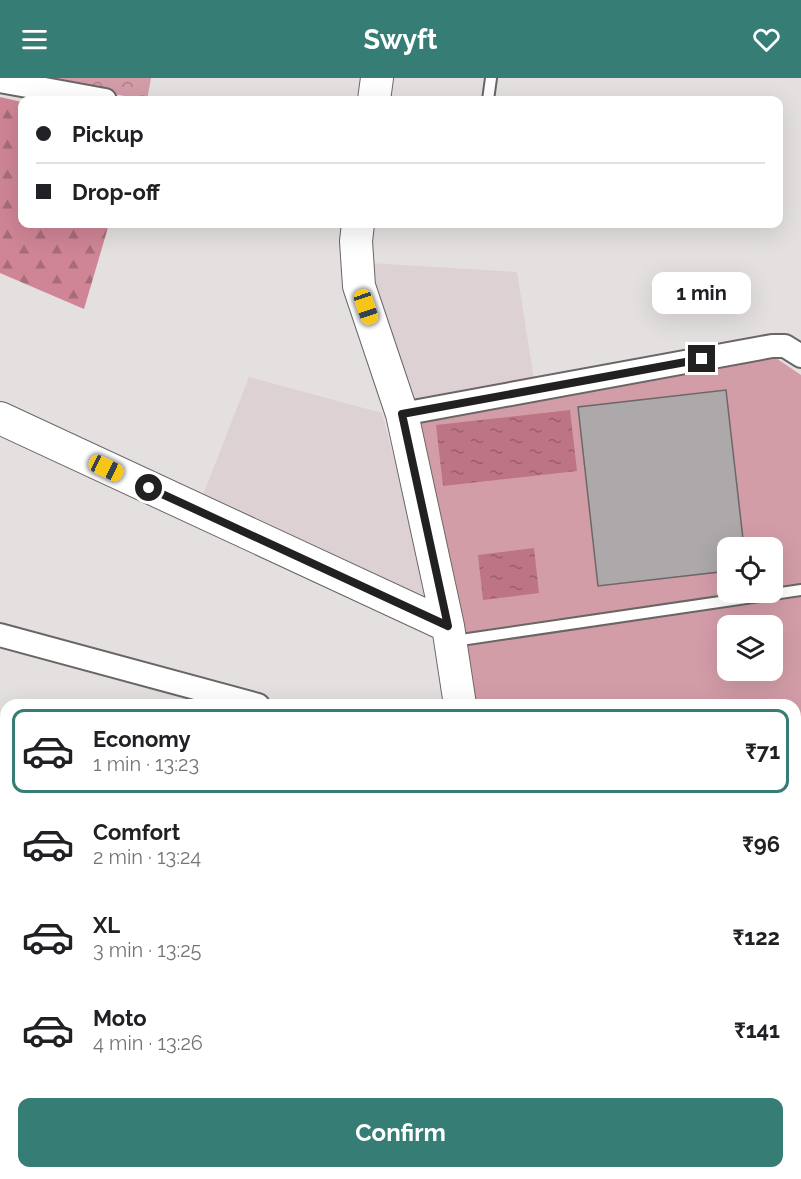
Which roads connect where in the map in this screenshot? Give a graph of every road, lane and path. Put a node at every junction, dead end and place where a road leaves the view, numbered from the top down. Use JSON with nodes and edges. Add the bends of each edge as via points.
{"nodes":[{"id":1,"x":377,"y":78,"type":"edge"},
{"id":2,"x":490,"y":78,"type":"edge"},
{"id":3,"x":0,"y":81,"type":"edge"},
{"id":4,"x":83,"y":96,"type":"edge"},
{"id":5,"x":375,"y":96,"type":"edge"},
{"id":6,"x":488,"y":96,"type":"edge"},
{"id":7,"x":358,"y":228,"type":"edge"},
{"id":8,"x":801,"y":356,"type":"edge"},
{"id":9,"x":402,"y":414,"type":"junction"},
{"id":10,"x":0,"y":418,"type":"edge"},
{"id":11,"x":801,"y":590,"type":"edge"},
{"id":12,"x":449,"y":634,"type":"junction"},
{"id":13,"x":0,"y":635,"type":"edge"},
{"id":14,"x":236,"y":699,"type":"edge"},
{"id":15,"x":459,"y":699,"type":"edge"}],
"edges":[{"from":1,"to":5,"type":"street"},
{"from":2,"to":6,"type":"lane"},
{"from":3,"to":4,"type":"street"},
{"from":7,"to":9,"type":"street","via":[[359,286]]},
{"from":8,"to":9,"type":"street","via":[[785,346],[772,346]]},
{"from":9,"to":12,"type":"street"},
{"from":10,"to":12,"type":"street"},
{"from":11,"to":12,"type":"lane","via":[[485,635]]},
{"from":12,"to":15,"type":"street"},
{"from":13,"to":14,"type":"street"}]}
